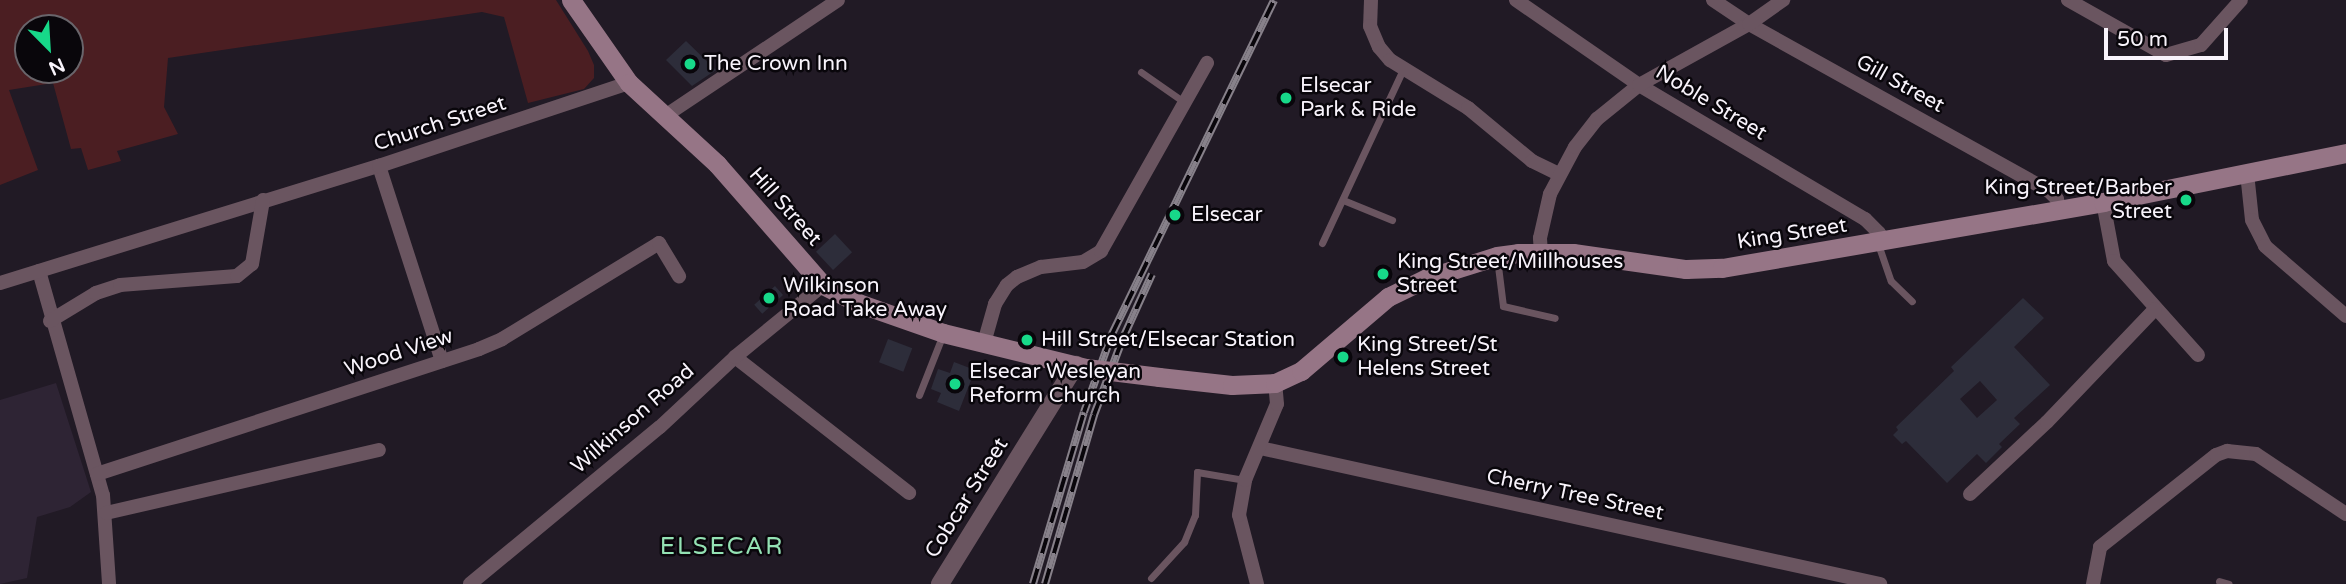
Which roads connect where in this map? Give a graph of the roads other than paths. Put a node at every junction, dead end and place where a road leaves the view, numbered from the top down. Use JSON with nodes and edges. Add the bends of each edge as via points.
{"nodes":[{"id":1,"x":571,"y":0,"type":"edge"},
{"id":2,"x":838,"y":0,"type":"edge"},
{"id":3,"x":1371,"y":0,"type":"edge"},
{"id":4,"x":1516,"y":0,"type":"edge"},
{"id":5,"x":1713,"y":0,"type":"edge"},
{"id":6,"x":1783,"y":0,"type":"edge"},
{"id":7,"x":2068,"y":0,"type":"edge"},
{"id":8,"x":2241,"y":0,"type":"edge"},
{"id":9,"x":1749,"y":24,"type":"junction"},
{"id":10,"x":1207,"y":62,"type":"dead end"},
{"id":11,"x":1403,"y":69,"type":"junction"},
{"id":12,"x":1141,"y":72,"type":"dead end"},
{"id":13,"x":629,"y":83,"type":"junction"},
{"id":14,"x":1639,"y":85,"type":"junction"},
{"id":15,"x":1185,"y":102,"type":"junction"},
{"id":16,"x":665,"y":116,"type":"junction"},
{"id":17,"x":2346,"y":153,"type":"edge"},
{"id":18,"x":379,"y":166,"type":"junction"},
{"id":19,"x":2247,"y":173,"type":"junction"},
{"id":20,"x":1559,"y":174,"type":"junction"},
{"id":21,"x":263,"y":200,"type":"junction"},
{"id":22,"x":1343,"y":200,"type":"junction"},
{"id":23,"x":2103,"y":202,"type":"junction"},
{"id":24,"x":2059,"y":209,"type":"junction"},
{"id":25,"x":1392,"y":220,"type":"dead end"},
{"id":26,"x":1322,"y":243,"type":"dead end"},
{"id":27,"x":1880,"y":243,"type":"junction"},
{"id":28,"x":1541,"y":253,"type":"junction"},
{"id":29,"x":1497,"y":256,"type":"junction"},
{"id":30,"x":39,"y":271,"type":"junction"},
{"id":31,"x":679,"y":276,"type":"dead end"},
{"id":32,"x":0,"y":283,"type":"edge"},
{"id":33,"x":823,"y":285,"type":"junction"},
{"id":34,"x":1912,"y":301,"type":"dead end"},
{"id":35,"x":2155,"y":309,"type":"junction"},
{"id":36,"x":2346,"y":316,"type":"edge"},
{"id":37,"x":1555,"y":318,"type":"dead end"},
{"id":38,"x":51,"y":321,"type":"junction"},
{"id":39,"x":943,"y":333,"type":"junction"},
{"id":40,"x":984,"y":343,"type":"junction"},
{"id":41,"x":2197,"y":355,"type":"dead end"},
{"id":42,"x":735,"y":357,"type":"junction"},
{"id":43,"x":442,"y":361,"type":"junction"},
{"id":44,"x":1081,"y":366,"type":"junction"},
{"id":45,"x":1275,"y":383,"type":"junction"},
{"id":46,"x":919,"y":395,"type":"dead end"},
{"id":47,"x":1261,"y":448,"type":"junction"},
{"id":48,"x":379,"y":450,"type":"dead end"},
{"id":49,"x":97,"y":474,"type":"junction"},
{"id":50,"x":1245,"y":480,"type":"junction"},
{"id":51,"x":909,"y":492,"type":"dead end"},
{"id":52,"x":1970,"y":494,"type":"dead end"},
{"id":53,"x":106,"y":513,"type":"junction"},
{"id":54,"x":2346,"y":514,"type":"edge"},
{"id":55,"x":1151,"y":578,"type":"dead end"},
{"id":56,"x":2219,"y":581,"type":"dead end"},
{"id":57,"x":109,"y":584,"type":"edge"},
{"id":58,"x":470,"y":584,"type":"edge"},
{"id":59,"x":940,"y":584,"type":"edge"},
{"id":60,"x":1257,"y":584,"type":"edge"},
{"id":61,"x":1880,"y":584,"type":"edge"},
{"id":62,"x":2093,"y":584,"type":"edge"},
{"id":63,"x":2228,"y":584,"type":"edge"}],
"edges":[{"from":1,"to":13,"type":"main road","name":"Hill Street"},
{"from":2,"to":16,"type":"street"},
{"from":3,"to":11,"type":"street","via":[[1374,36],[1390,60]]},
{"from":4,"to":14,"type":"street","name":"Noble Street"},
{"from":5,"to":9,"type":"street","name":"Gill Street"},
{"from":6,"to":9,"type":"street"},
{"from":7,"to":8,"type":"street","via":[[2166,55],[2201,45]]},
{"from":9,"to":14,"type":"street"},
{"from":9,"to":24,"type":"street","name":"Gill Street","via":[[2049,191]]},
{"from":10,"to":15,"type":"street"},
{"from":11,"to":20,"type":"street","via":[[1468,108],[1532,161]]},
{"from":11,"to":22,"type":"lane"},
{"from":12,"to":15,"type":"lane"},
{"from":13,"to":16,"type":"main road","name":"Hill Street"},
{"from":13,"to":18,"type":"street","name":"Church Street"},
{"from":14,"to":20,"type":"street","via":[[1597,119]]},
{"from":14,"to":27,"type":"street","name":"Noble Street","via":[[1866,219],[1879,233]]},
{"from":15,"to":40,"type":"street","via":[[1101,251],[1083,262],[1028,271],[1007,285],[992,312]]},
{"from":16,"to":33,"type":"main road","name":"Hill Street","via":[[717,164]]},
{"from":17,"to":19,"type":"main road","name":"King Street"},
{"from":18,"to":21,"type":"street","name":"Church Street"},
{"from":18,"to":43,"type":"street"},
{"from":19,"to":23,"type":"main road","name":"King Street"},
{"from":19,"to":36,"type":"street","via":[[2252,220],[2265,246]]},
{"from":20,"to":28,"type":"street","via":[[1543,221]]},
{"from":21,"to":30,"type":"street","name":"Church Street"},
{"from":21,"to":38,"type":"street","via":[[252,264],[237,276],[120,285],[96,293]]},
{"from":22,"to":25,"type":"lane"},
{"from":22,"to":26,"type":"lane"},
{"from":23,"to":24,"type":"main road","name":"King Street"},
{"from":23,"to":35,"type":"street","via":[[2114,261]]},
{"from":24,"to":27,"type":"main road","name":"King Street"},
{"from":27,"to":28,"type":"main road","name":"King Street","via":[[1722,268],[1686,269],[1573,253]]},
{"from":27,"to":34,"type":"lane","via":[[1891,281]]},
{"from":28,"to":29,"type":"main road","name":"King Street"},
{"from":29,"to":37,"type":"lane","via":[[1503,306]]},
{"from":29,"to":45,"type":"main road","name":"King Street","via":[[1427,278],[1388,297],[1301,371]]},
{"from":30,"to":32,"type":"street","name":"Church Street"},
{"from":30,"to":38,"type":"street"},
{"from":31,"to":43,"type":"street","name":"Wood View","via":[[659,243],[502,338]]},
{"from":33,"to":39,"type":"main road","name":"Hill Street","via":[[858,303]]},
{"from":33,"to":42,"type":"street","name":"Wilkinson Road"},
{"from":35,"to":41,"type":"street"},
{"from":35,"to":52,"type":"street","via":[[2047,422]]},
{"from":38,"to":49,"type":"street"},
{"from":39,"to":40,"type":"main road","name":"Hill Street"},
{"from":39,"to":46,"type":"lane"},
{"from":40,"to":44,"type":"main road","name":"Hill Street"},
{"from":42,"to":51,"type":"street"},
{"from":42,"to":58,"type":"street","name":"Wilkinson Road","via":[[660,427]]},
{"from":43,"to":49,"type":"street","name":"Wood View"},
{"from":44,"to":45,"type":"main road","name":"Hill Street","bridge":true,"via":[[1233,385]]},
{"from":44,"to":59,"type":"street","name":"Cobcar Street"},
{"from":45,"to":47,"type":"street","via":[[1278,404]]},
{"from":47,"to":50,"type":"street"},
{"from":47,"to":61,"type":"street","name":"Cherry Tree Street"},
{"from":48,"to":53,"type":"street"},
{"from":49,"to":53,"type":"street"},
{"from":50,"to":55,"type":"lane","via":[[1197,472],[1195,515],[1184,542]]},
{"from":50,"to":60,"type":"street","via":[[1240,515]]},
{"from":53,"to":57,"type":"street"},
{"from":54,"to":62,"type":"street","via":[[2256,454],[2216,455],[2101,547]]},
{"from":56,"to":63,"type":"lane"}]}
